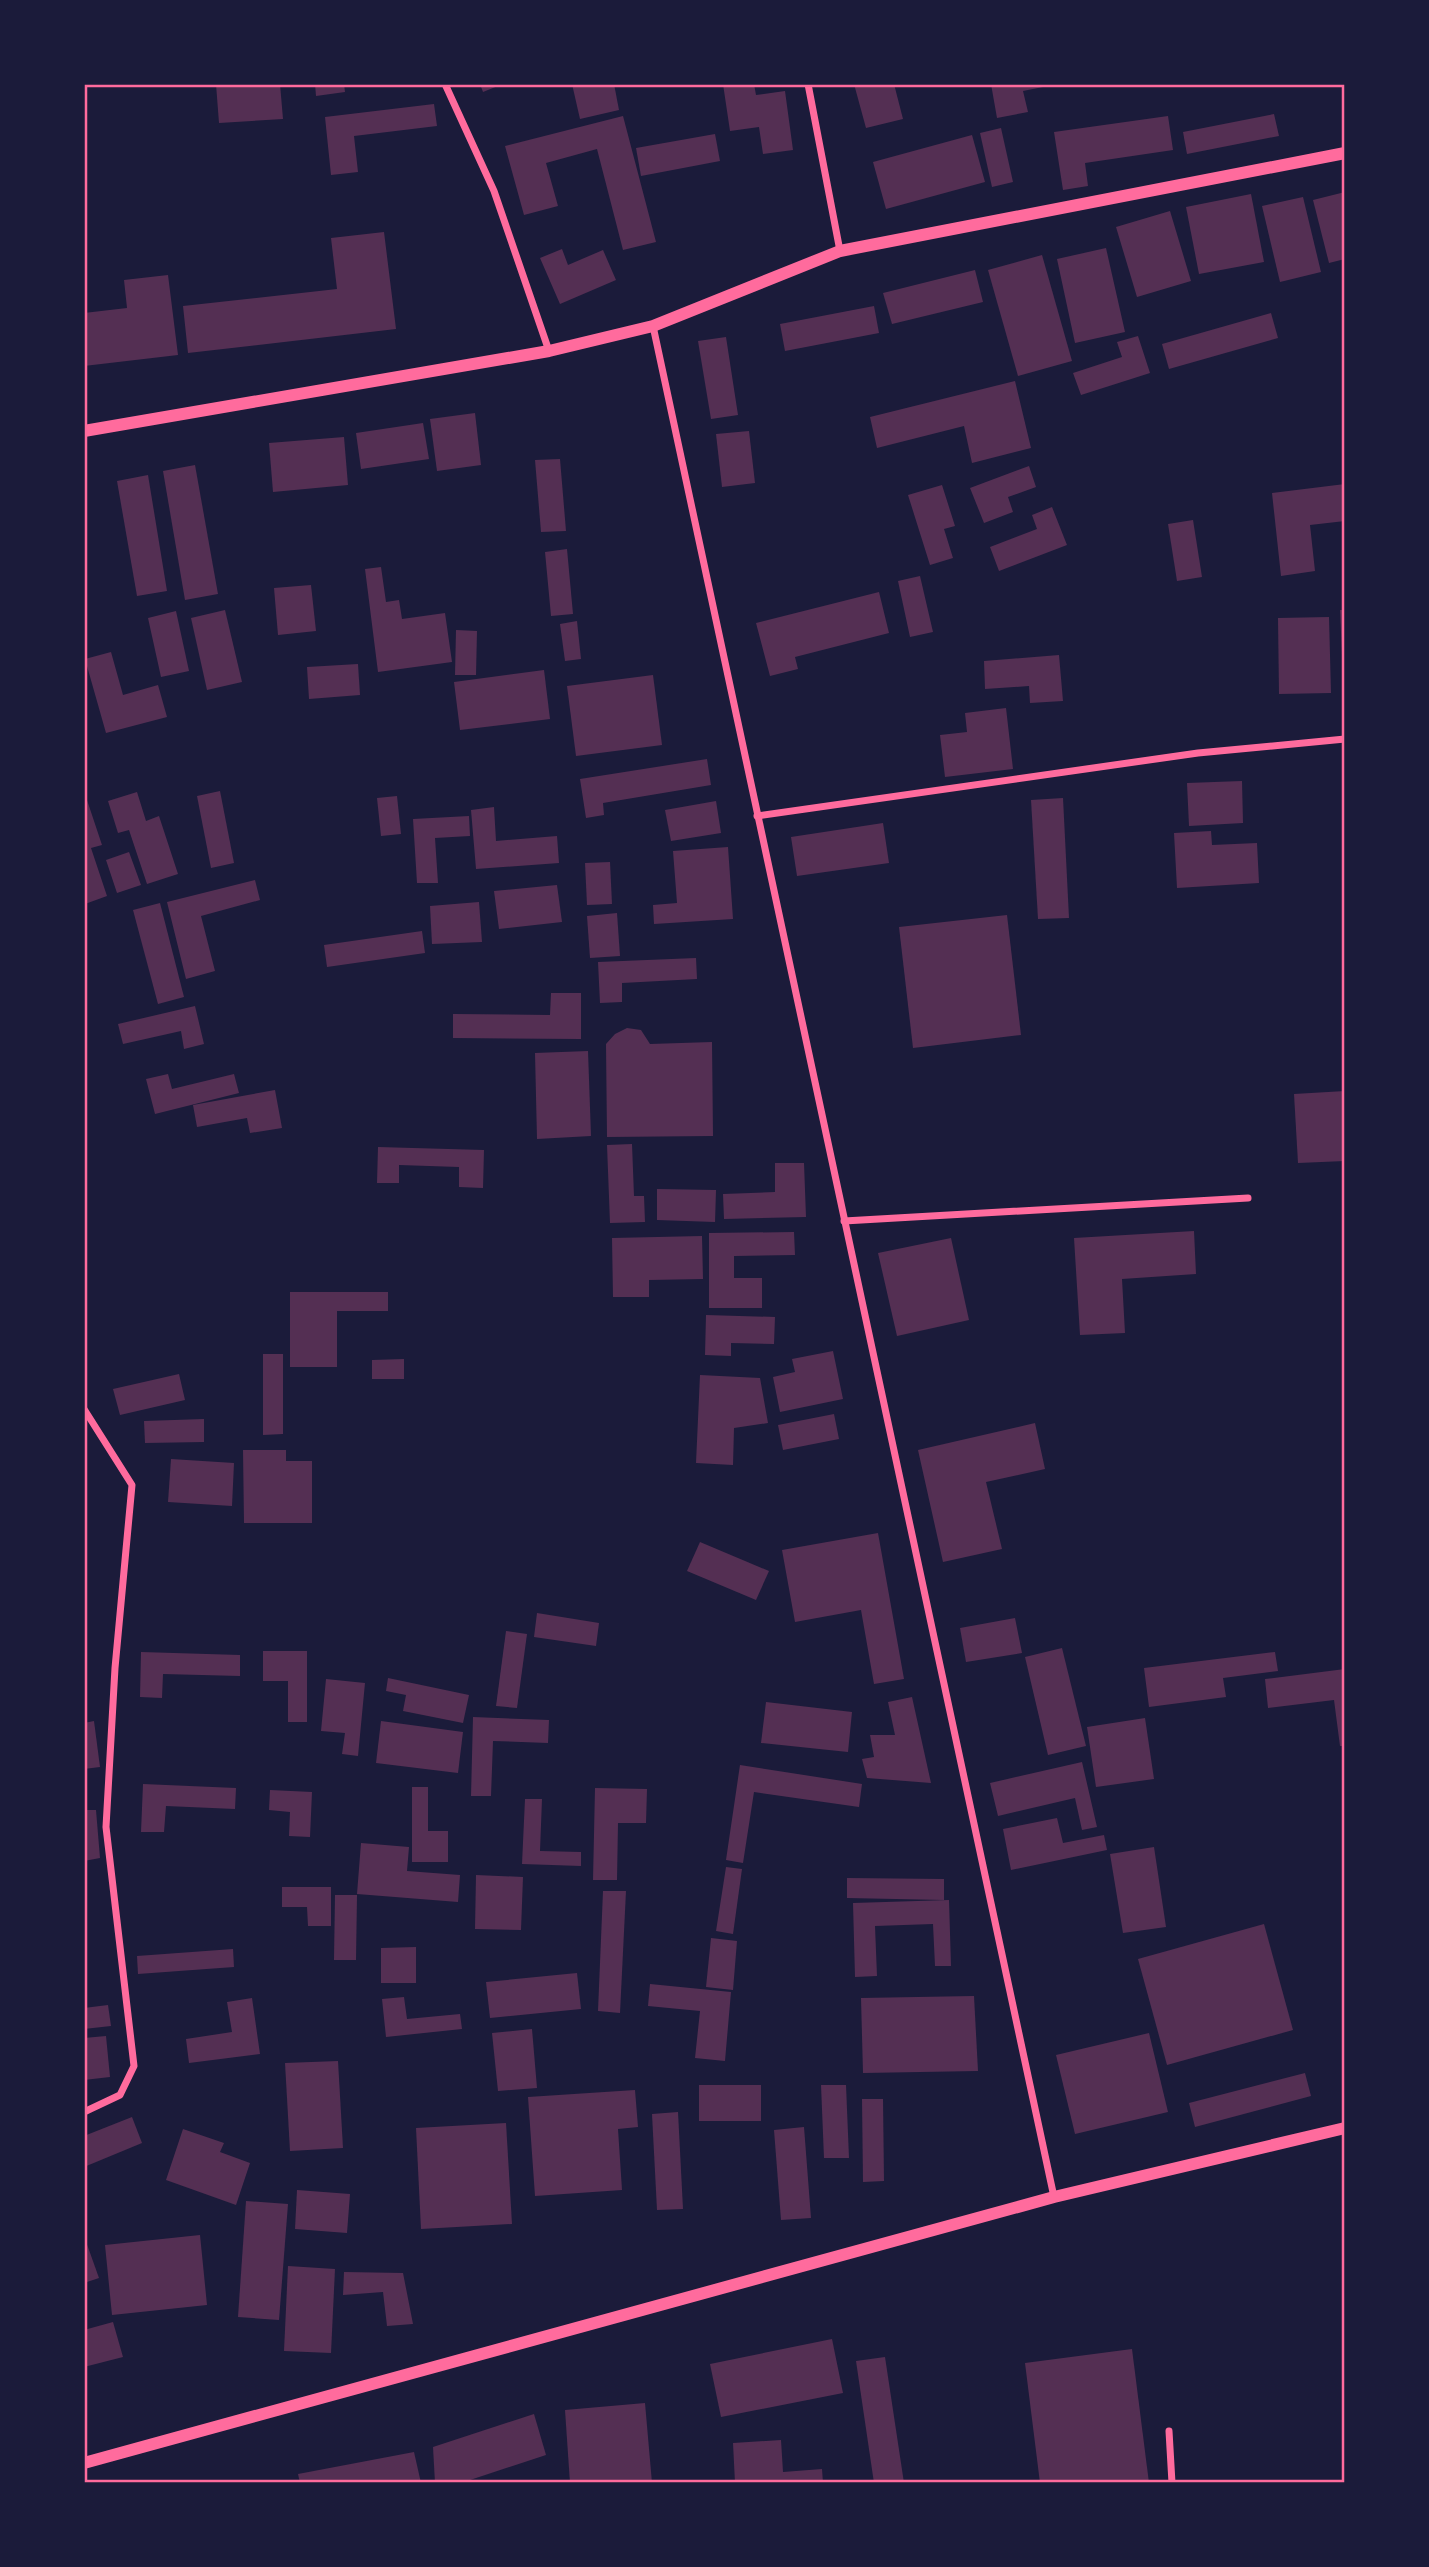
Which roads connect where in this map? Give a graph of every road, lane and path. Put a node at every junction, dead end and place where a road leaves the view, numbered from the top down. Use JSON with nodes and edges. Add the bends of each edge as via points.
{"nodes":[{"id":1,"x":445,"y":84,"type":"edge"},
{"id":2,"x":808,"y":84,"type":"edge"},
{"id":3,"x":1345,"y":153,"type":"edge"},
{"id":4,"x":840,"y":251,"type":"junction"},
{"id":5,"x":653,"y":326,"type":"junction"},
{"id":6,"x":549,"y":351,"type":"junction"},
{"id":7,"x":84,"y":431,"type":"edge"},
{"id":8,"x":1345,"y":739,"type":"edge"},
{"id":9,"x":757,"y":816,"type":"junction"},
{"id":10,"x":1248,"y":1198,"type":"dead end"},
{"id":11,"x":844,"y":1221,"type":"junction"},
{"id":12,"x":84,"y":1409,"type":"edge"},
{"id":13,"x":84,"y":2112,"type":"edge"},
{"id":14,"x":1345,"y":2128,"type":"edge"},
{"id":15,"x":1054,"y":2197,"type":"junction"},
{"id":16,"x":1169,"y":2431,"type":"dead end"},
{"id":17,"x":84,"y":2463,"type":"edge"},
{"id":18,"x":1172,"y":2483,"type":"edge"}],
"edges":[{"from":1,"to":6,"type":"street","via":[[494,191]]},
{"from":2,"to":4,"type":"street"},
{"from":3,"to":4,"type":"street"},
{"from":4,"to":5,"type":"street"},
{"from":5,"to":6,"type":"street"},
{"from":5,"to":9,"type":"street"},
{"from":6,"to":7,"type":"street"},
{"from":8,"to":9,"type":"street","via":[[1198,753]]},
{"from":9,"to":11,"type":"street"},
{"from":10,"to":11,"type":"street"},
{"from":11,"to":15,"type":"street"},
{"from":12,"to":13,"type":"street","via":[[132,1485],[106,1827],[134,2066],[120,2095]]},
{"from":14,"to":15,"type":"street"},
{"from":15,"to":17,"type":"street"},
{"from":16,"to":18,"type":"street"}]}
